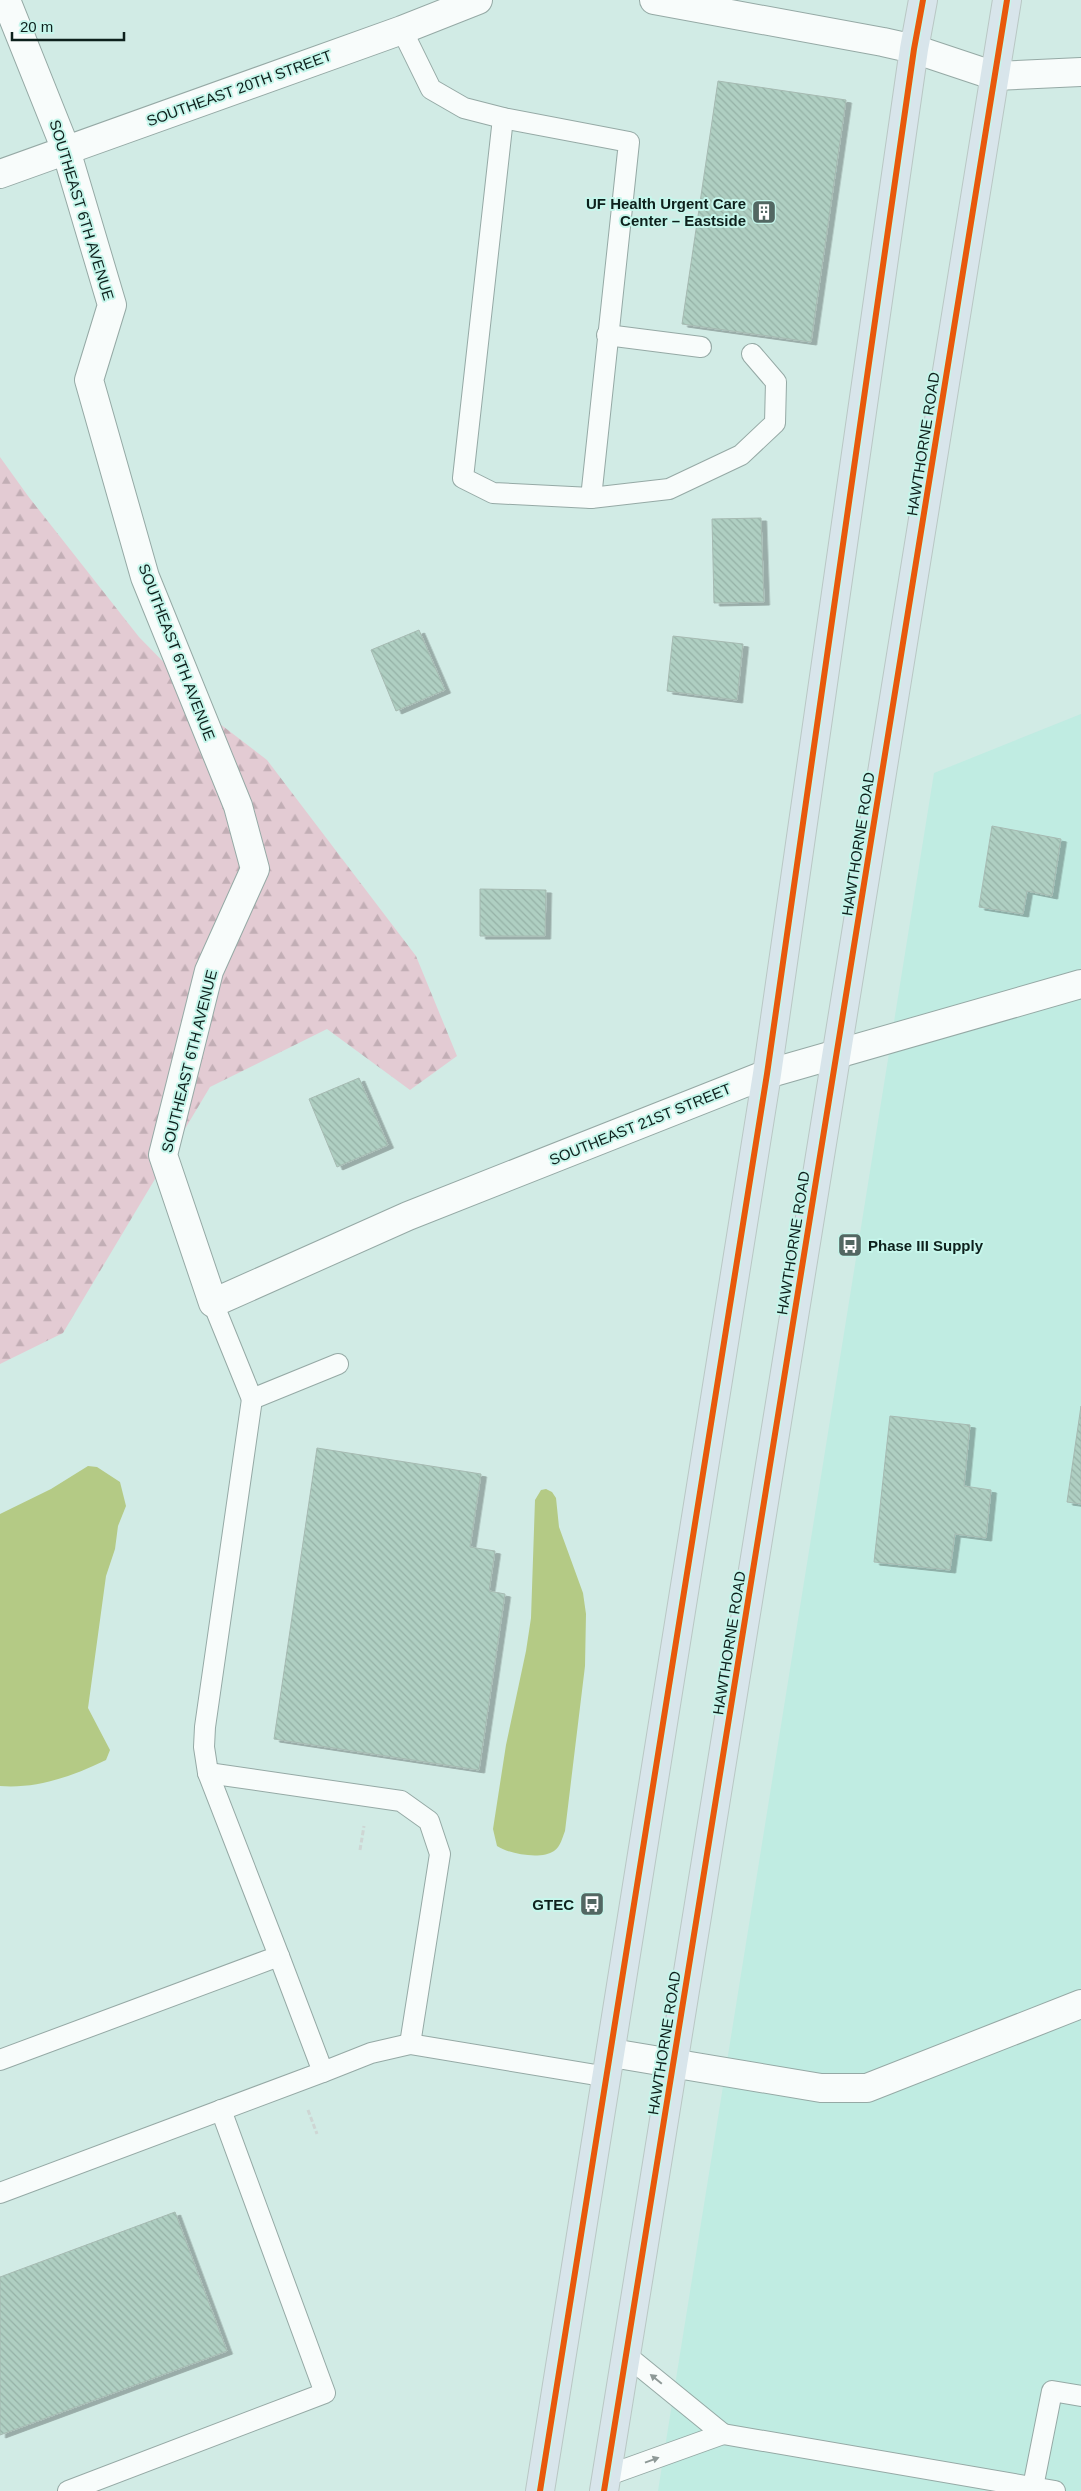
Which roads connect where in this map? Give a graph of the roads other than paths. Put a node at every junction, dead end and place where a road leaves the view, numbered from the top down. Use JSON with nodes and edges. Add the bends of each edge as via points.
{"nodes":[{"id":1,"x":6,"y":0,"type":"edge"},
{"id":2,"x":478,"y":0,"type":"edge"},
{"id":3,"x":654,"y":0,"type":"edge"},
{"id":4,"x":923,"y":0,"type":"edge"},
{"id":5,"x":1008,"y":0,"type":"edge"},
{"id":6,"x":402,"y":30,"type":"junction"},
{"id":7,"x":914,"y":49,"type":"junction"},
{"id":8,"x":1081,"y":72,"type":"edge"},
{"id":9,"x":995,"y":76,"type":"junction"},
{"id":10,"x":503,"y":118,"type":"junction"},
{"id":11,"x":66,"y":150,"type":"junction"},
{"id":12,"x":0,"y":174,"type":"edge"},
{"id":13,"x":607,"y":335,"type":"junction"},
{"id":14,"x":701,"y":347,"type":"dead end"},
{"id":15,"x":752,"y":354,"type":"dead end"},
{"id":16,"x":591,"y":498,"type":"junction"},
{"id":17,"x":1081,"y":984,"type":"edge"},
{"id":18,"x":836,"y":1054,"type":"junction"},
{"id":19,"x":767,"y":1074,"type":"junction"},
{"id":20,"x":213,"y":1303,"type":"junction"},
{"id":21,"x":338,"y":1364,"type":"dead end"},
{"id":22,"x":252,"y":1398,"type":"junction"},
{"id":23,"x":208,"y":1773,"type":"junction"},
{"id":24,"x":279,"y":1956,"type":"junction"},
{"id":25,"x":1081,"y":2004,"type":"edge"},
{"id":26,"x":410,"y":2044,"type":"junction"},
{"id":27,"x":0,"y":2060,"type":"edge"},
{"id":28,"x":673,"y":2063,"type":"junction"},
{"id":29,"x":610,"y":2065,"type":"junction"},
{"id":30,"x":323,"y":2072,"type":"junction"},
{"id":31,"x":221,"y":2110,"type":"junction"},
{"id":32,"x":0,"y":2193,"type":"edge"},
{"id":33,"x":626,"y":2354,"type":"junction"},
{"id":34,"x":1081,"y":2396,"type":"edge"},
{"id":35,"x":723,"y":2434,"type":"junction"},
{"id":36,"x":605,"y":2484,"type":"edge"},
{"id":37,"x":1033,"y":2487,"type":"junction"},
{"id":38,"x":68,"y":2491,"type":"edge"},
{"id":39,"x":540,"y":2491,"type":"edge"},
{"id":40,"x":1055,"y":2491,"type":"edge"}],
"edges":[{"from":1,"to":11,"type":"street","name":"SOUTHEAST 6TH AVENUE"},
{"from":2,"to":6,"type":"street","name":"SOUTHEAST 20TH STREET"},
{"from":3,"to":7,"type":"street"},
{"from":4,"to":7,"type":"highway"},
{"from":5,"to":9,"type":"highway","name":"HAWTHORNE ROAD"},
{"from":6,"to":10,"type":"lane","via":[[431,89],[464,108]]},
{"from":6,"to":11,"type":"street","name":"SOUTHEAST 20TH STREET"},
{"from":7,"to":9,"type":"street"},
{"from":7,"to":19,"type":"highway"},
{"from":8,"to":9,"type":"street"},
{"from":9,"to":18,"type":"highway","name":"HAWTHORNE ROAD"},
{"from":10,"to":13,"type":"lane","via":[[629,142]]},
{"from":10,"to":16,"type":"lane","via":[[463,478],[493,493]]},
{"from":11,"to":12,"type":"street","name":"SOUTHEAST 20TH STREET"},
{"from":11,"to":20,"type":"street","name":"SOUTHEAST 6TH AVENUE","via":[[112,305],[89,380],[145,577],[238,806],[255,869],[209,971],[163,1156]]},
{"from":13,"to":14,"type":"lane"},
{"from":13,"to":16,"type":"lane"},
{"from":15,"to":16,"type":"lane","via":[[776,382],[775,423],[741,455],[669,489]]},
{"from":17,"to":18,"type":"street","name":"SOUTHEAST 21ST STREET"},
{"from":18,"to":19,"type":"street","name":"SOUTHEAST 21ST STREET"},
{"from":18,"to":28,"type":"highway","name":"HAWTHORNE ROAD"},
{"from":19,"to":20,"type":"street","name":"SOUTHEAST 21ST STREET","via":[[408,1216]]},
{"from":19,"to":29,"type":"highway"},
{"from":20,"to":22,"type":"lane"},
{"from":21,"to":22,"type":"lane"},
{"from":22,"to":23,"type":"lane","via":[[205,1727]]},
{"from":23,"to":24,"type":"lane"},
{"from":23,"to":26,"type":"lane","via":[[401,1801],[429,1822],[440,1854]]},
{"from":24,"to":27,"type":"lane"},
{"from":24,"to":30,"type":"lane"},
{"from":25,"to":28,"type":"street","via":[[867,2088],[821,2088]]},
{"from":26,"to":29,"type":"lane"},
{"from":26,"to":30,"type":"lane","via":[[372,2053]]},
{"from":28,"to":29,"type":"street"},
{"from":28,"to":33,"type":"highway","name":"HAWTHORNE ROAD"},
{"from":29,"to":39,"type":"highway"},
{"from":30,"to":31,"type":"lane"},
{"from":31,"to":32,"type":"lane"},
{"from":31,"to":38,"type":"lane","via":[[325,2393]]},
{"from":35,"to":33,"type":"lane","one_way":true},
{"from":33,"to":36,"type":"highway","name":"HAWTHORNE ROAD"},
{"from":34,"to":37,"type":"lane","via":[[1052,2391]]},
{"from":36,"to":35,"type":"lane","one_way":true},
{"from":35,"to":37,"type":"lane"},
{"from":37,"to":40,"type":"lane"}]}
